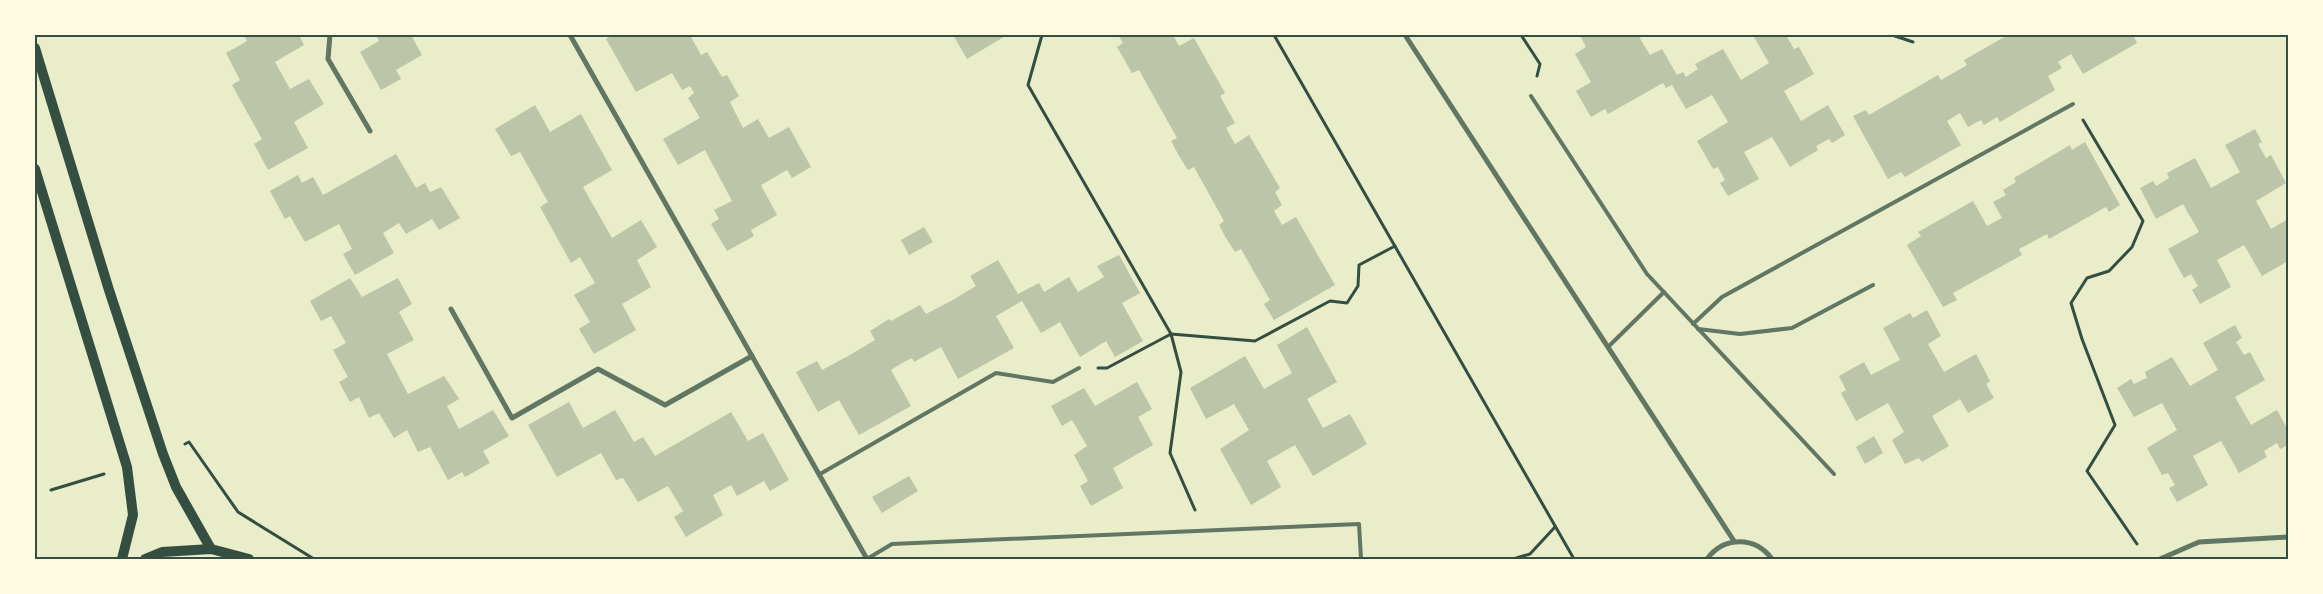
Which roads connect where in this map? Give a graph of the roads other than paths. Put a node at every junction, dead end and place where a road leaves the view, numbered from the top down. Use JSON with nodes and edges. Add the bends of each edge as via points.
{"nodes":[{"id":1,"x":330,"y":35,"type":"edge"},
{"id":2,"x":570,"y":35,"type":"edge"},
{"id":3,"x":1405,"y":35,"type":"edge"},
{"id":4,"x":35,"y":48,"type":"edge"},
{"id":5,"x":1531,"y":96,"type":"road end"},
{"id":6,"x":2073,"y":104,"type":"road end"},
{"id":7,"x":370,"y":131,"type":"dead end"},
{"id":8,"x":35,"y":169,"type":"edge"},
{"id":9,"x":1873,"y":285,"type":"dead end"},
{"id":10,"x":1664,"y":292,"type":"junction"},
{"id":11,"x":451,"y":309,"type":"dead end"},
{"id":12,"x":1693,"y":324,"type":"junction"},
{"id":13,"x":1698,"y":328,"type":"junction"},
{"id":14,"x":1608,"y":347,"type":"junction"},
{"id":15,"x":752,"y":356,"type":"junction"},
{"id":16,"x":1079,"y":368,"type":"road end"},
{"id":17,"x":820,"y":474,"type":"junction"},
{"id":18,"x":1834,"y":474,"type":"dead end"},
{"id":19,"x":2288,"y":537,"type":"edge"},
{"id":20,"x":1734,"y":541,"type":"junction"},
{"id":21,"x":211,"y":549,"type":"junction"},
{"id":22,"x":122,"y":559,"type":"edge"},
{"id":23,"x":144,"y":559,"type":"edge"},
{"id":24,"x":249,"y":559,"type":"edge"},
{"id":25,"x":867,"y":559,"type":"edge"},
{"id":26,"x":1361,"y":559,"type":"edge"},
{"id":27,"x":1707,"y":559,"type":"edge"},
{"id":28,"x":1772,"y":559,"type":"edge"},
{"id":29,"x":2160,"y":559,"type":"edge"}],
"edges":[{"from":1,"to":7,"type":"street","via":[[328,59]]},
{"from":2,"to":15,"type":"street"},
{"from":3,"to":14,"type":"street"},
{"from":4,"to":21,"type":"main road","via":[[163,454],[176,487]]},
{"from":5,"to":10,"type":"lane","via":[[1646,274]]},
{"from":6,"to":12,"type":"lane","via":[[1722,297]]},
{"from":8,"to":22,"type":"main road","via":[[127,467],[133,515]]},
{"from":9,"to":13,"type":"lane","via":[[1792,328],[1740,334]]},
{"from":10,"to":12,"type":"lane"},
{"from":10,"to":14,"type":"lane"},
{"from":11,"to":15,"type":"street","via":[[512,418],[598,369],[665,405]]},
{"from":12,"to":13,"type":"lane"},
{"from":13,"to":18,"type":"lane"},
{"from":14,"to":20,"type":"street"},
{"from":15,"to":17,"type":"street"},
{"from":16,"to":17,"type":"lane","via":[[1053,382],[996,373]]},
{"from":17,"to":25,"type":"street"},
{"from":19,"to":29,"type":"street","via":[[2199,542]]},
{"from":20,"to":27,"type":"street","via":[[1719,547]]},
{"from":20,"to":28,"type":"street","via":[[1762,548]]},
{"from":21,"to":23,"type":"main road","via":[[162,552]]},
{"from":21,"to":24,"type":"main road"},
{"from":25,"to":26,"type":"lane","via":[[892,544],[1359,524]]}]}
